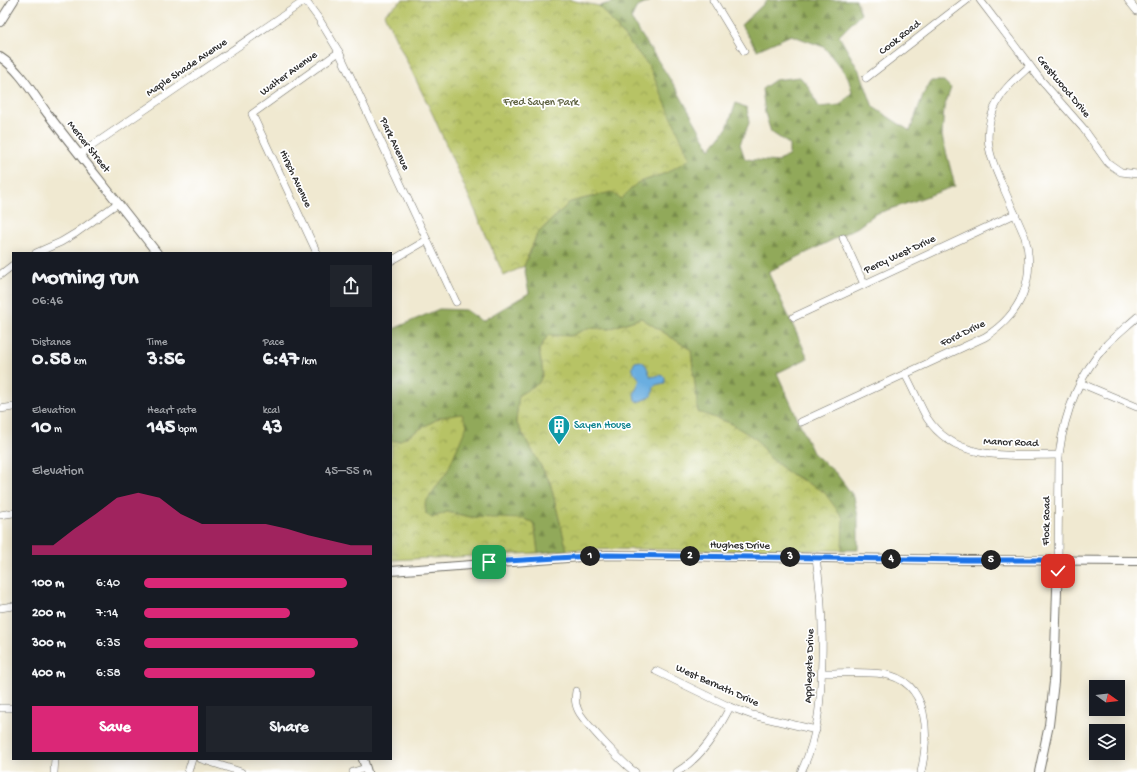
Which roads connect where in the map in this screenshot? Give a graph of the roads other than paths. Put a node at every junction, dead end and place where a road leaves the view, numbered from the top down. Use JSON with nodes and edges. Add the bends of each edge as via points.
{"nodes":[{"id":1,"x":14,"y":0,"type":"edge"},
{"id":2,"x":305,"y":0,"type":"edge"},
{"id":3,"x":713,"y":0,"type":"edge"},
{"id":4,"x":967,"y":0,"type":"edge"},
{"id":5,"x":980,"y":0,"type":"edge"},
{"id":6,"x":1128,"y":0,"type":"edge"},
{"id":7,"x":1137,"y":11,"type":"edge"},
{"id":8,"x":0,"y":22,"type":"edge"},
{"id":9,"x":744,"y":51,"type":"dead end"},
{"id":10,"x":339,"y":52,"type":"junction"},
{"id":11,"x":0,"y":57,"type":"edge"},
{"id":12,"x":1030,"y":66,"type":"junction"},
{"id":13,"x":866,"y":78,"type":"dead end"},
{"id":14,"x":252,"y":114,"type":"joint"},
{"id":15,"x":80,"y":154,"type":"junction"},
{"id":16,"x":1137,"y":174,"type":"edge"},
{"id":17,"x":118,"y":203,"type":"junction"},
{"id":18,"x":1015,"y":214,"type":"junction"},
{"id":19,"x":843,"y":238,"type":"dead end"},
{"id":20,"x":427,"y":240,"type":"junction"},
{"id":21,"x":38,"y":252,"type":"edge"},
{"id":22,"x":156,"y":252,"type":"edge"},
{"id":23,"x":317,"y":252,"type":"edge"},
{"id":24,"x":392,"y":261,"type":"edge"},
{"id":25,"x":12,"y":266,"type":"edge"},
{"id":26,"x":0,"y":274,"type":"edge"},
{"id":27,"x":864,"y":284,"type":"junction"},
{"id":28,"x":456,"y":302,"type":"dead end"},
{"id":29,"x":794,"y":317,"type":"dead end"},
{"id":30,"x":1137,"y":317,"type":"edge"},
{"id":31,"x":906,"y":374,"type":"junction"},
{"id":32,"x":1080,"y":383,"type":"junction"},
{"id":33,"x":12,"y":406,"type":"edge"},
{"id":34,"x":1137,"y":407,"type":"edge"},
{"id":35,"x":0,"y":409,"type":"edge"},
{"id":36,"x":801,"y":422,"type":"dead end"},
{"id":37,"x":1059,"y":455,"type":"junction"},
{"id":38,"x":12,"y":513,"type":"edge"},
{"id":39,"x":0,"y":515,"type":"edge"},
{"id":40,"x":816,"y":558,"type":"junction"},
{"id":41,"x":1058,"y":560,"type":"junction"},
{"id":42,"x":1137,"y":561,"type":"edge"},
{"id":43,"x":392,"y":571,"type":"edge"},
{"id":44,"x":12,"y":606,"type":"edge"},
{"id":45,"x":0,"y":608,"type":"edge"},
{"id":46,"x":656,"y":671,"type":"dead end"},
{"id":47,"x":822,"y":673,"type":"junction"},
{"id":48,"x":576,"y":691,"type":"dead end"},
{"id":49,"x":730,"y":707,"type":"junction"},
{"id":50,"x":0,"y":708,"type":"edge"},
{"id":51,"x":12,"y":708,"type":"edge"},
{"id":52,"x":816,"y":730,"type":"junction"},
{"id":53,"x":55,"y":760,"type":"edge"},
{"id":54,"x":192,"y":760,"type":"edge"},
{"id":55,"x":204,"y":760,"type":"edge"},
{"id":56,"x":363,"y":760,"type":"edge"},
{"id":57,"x":367,"y":770,"type":"edge"},
{"id":58,"x":54,"y":772,"type":"edge"},
{"id":59,"x":188,"y":772,"type":"edge"},
{"id":60,"x":241,"y":772,"type":"edge"},
{"id":61,"x":352,"y":772,"type":"edge"},
{"id":62,"x":635,"y":772,"type":"edge"},
{"id":63,"x":677,"y":772,"type":"edge"},
{"id":64,"x":801,"y":772,"type":"edge"},
{"id":65,"x":921,"y":772,"type":"edge"},
{"id":66,"x":1039,"y":772,"type":"edge"}],
"edges":[{"from":1,"to":8,"type":"street"},
{"from":2,"to":10,"type":"street","name":"Park Avenue","via":[[330,34]]},
{"from":2,"to":15,"type":"street","name":"Maple Shade Avenue"},
{"from":3,"to":9,"type":"street"},
{"from":4,"to":13,"type":"street","name":"Cook Road"},
{"from":5,"to":12,"type":"street","name":"Crestwood Drive"},
{"from":6,"to":7,"type":"street"},
{"from":10,"to":14,"type":"street","name":"Walter Avenue"},
{"from":10,"to":20,"type":"street","name":"Park Avenue"},
{"from":11,"to":15,"type":"street","name":"Mercer Street","via":[[19,76]]},
{"from":12,"to":16,"type":"street","name":"Crestwood Drive","via":[[1083,128],[1108,163],[1121,172]]},
{"from":12,"to":18,"type":"street","name":"Ford Drive","via":[[999,99],[990,119],[988,132],[992,162]]},
{"from":14,"to":23,"type":"street","name":"Hirsch Avenue"},
{"from":15,"to":17,"type":"street","name":"Mercer Street"},
{"from":17,"to":21,"type":"street","via":[[76,233]]},
{"from":17,"to":22,"type":"street","name":"Mercer Street"},
{"from":18,"to":27,"type":"street","name":"Percy West Drive"},
{"from":18,"to":31,"type":"street","name":"Ford Drive","via":[[1025,237],[1029,259],[1027,284],[1017,307],[994,332]]},
{"from":19,"to":27,"type":"street"},
{"from":20,"to":24,"type":"street"},
{"from":20,"to":28,"type":"street","name":"Park Avenue"},
{"from":25,"to":26,"type":"street"},
{"from":27,"to":29,"type":"street","name":"Percy West Drive"},
{"from":30,"to":32,"type":"street","name":"Flock Road","via":[[1107,344]]},
{"from":31,"to":36,"type":"street","name":"Ford Drive"},
{"from":31,"to":37,"type":"street","name":"Manor Road","via":[[935,428],[963,448],[984,454]]},
{"from":32,"to":34,"type":"street"},
{"from":32,"to":37,"type":"street","name":"Flock Road","via":[[1068,411]]},
{"from":33,"to":35,"type":"street"},
{"from":37,"to":41,"type":"street","name":"Flock Road"},
{"from":38,"to":39,"type":"street"},
{"from":40,"to":41,"type":"street","name":"Hughes Drive"},
{"from":40,"to":43,"type":"street","name":"Hughes Drive","via":[[607,555]]},
{"from":40,"to":47,"type":"street","name":"Applegate Drive","via":[[822,607]]},
{"from":41,"to":42,"type":"street","name":"Hughes Drive"},
{"from":41,"to":66,"type":"street","name":"Flock Road","via":[[1054,682],[1049,725]]},
{"from":44,"to":45,"type":"street"},
{"from":46,"to":49,"type":"street","name":"West Bernath Drive"},
{"from":47,"to":52,"type":"street","name":"Applegate Drive"},
{"from":47,"to":65,"type":"street","via":[[882,674],[907,685],[919,699],[925,717],[925,749]]},
{"from":48,"to":62,"type":"street","via":[[576,702],[581,717]]},
{"from":49,"to":52,"type":"street","name":"West Bernath Drive","via":[[770,720]]},
{"from":49,"to":63,"type":"street","via":[[718,729],[699,754]]},
{"from":50,"to":51,"type":"street"},
{"from":52,"to":64,"type":"street","name":"Applegate Drive"},
{"from":53,"to":58,"type":"street"},
{"from":54,"to":59,"type":"street"},
{"from":55,"to":60,"type":"street"},
{"from":56,"to":57,"type":"street"},
{"from":57,"to":61,"type":"street"}]}
